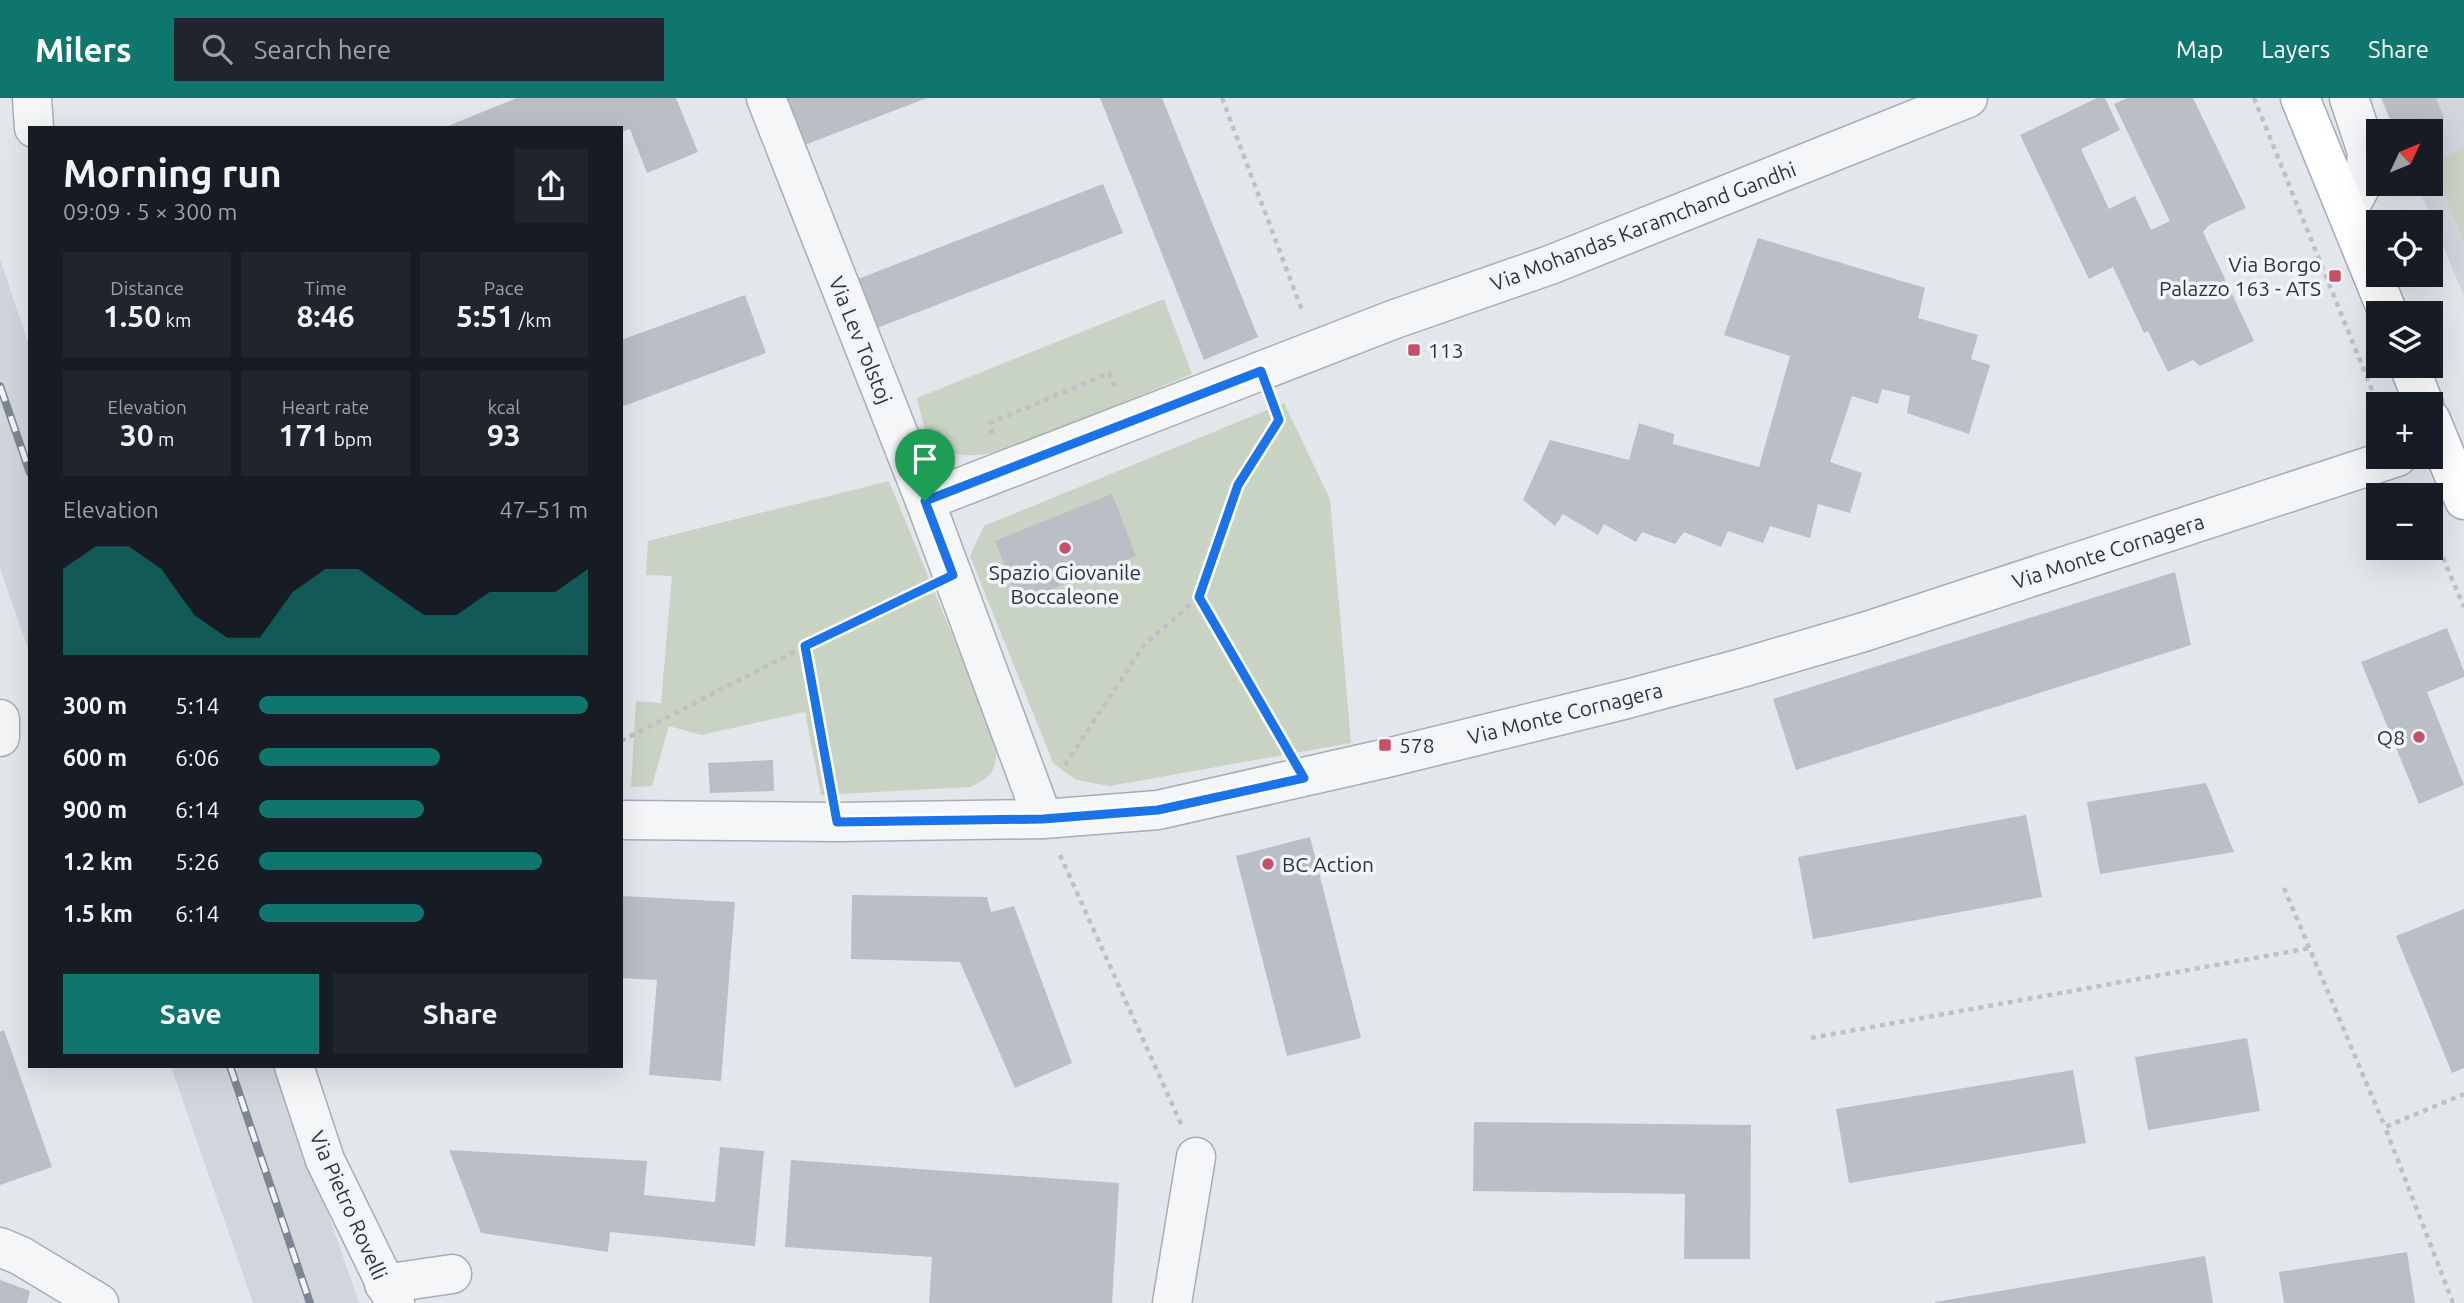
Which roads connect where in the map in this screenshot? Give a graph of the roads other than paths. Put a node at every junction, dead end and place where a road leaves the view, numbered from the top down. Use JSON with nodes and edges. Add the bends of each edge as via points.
{"nodes":[{"id":1,"x":32,"y":98,"type":"edge"},
{"id":2,"x":766,"y":98,"type":"edge"},
{"id":3,"x":1968,"y":98,"type":"edge"},
{"id":4,"x":2300,"y":98,"type":"edge"},
{"id":5,"x":2349,"y":98,"type":"edge"},
{"id":6,"x":34,"y":126,"type":"edge"},
{"id":7,"x":2347,"y":212,"type":"junction"},
{"id":8,"x":2383,"y":301,"type":"edge"},
{"id":9,"x":2443,"y":456,"type":"edge"},
{"id":10,"x":2366,"y":467,"type":"edge"},
{"id":11,"x":2464,"y":500,"type":"edge"},
{"id":12,"x":925,"y":501,"type":"junction"},
{"id":13,"x":0,"y":719,"type":"edge"},
{"id":14,"x":0,"y":737,"type":"edge"},
{"id":15,"x":1043,"y":819,"type":"junction"},
{"id":16,"x":623,"y":820,"type":"edge"},
{"id":17,"x":295,"y":1068,"type":"edge"},
{"id":18,"x":1196,"y":1157,"type":"road end"},
{"id":19,"x":0,"y":1247,"type":"edge"},
{"id":20,"x":452,"y":1273,"type":"dead end"},
{"id":21,"x":389,"y":1294,"type":"edge"},
{"id":22,"x":99,"y":1303,"type":"edge"},
{"id":23,"x":1172,"y":1303,"type":"edge"}],
"edges":[{"from":1,"to":6,"type":"street"},
{"from":2,"to":12,"type":"street","name":"Via Lev Tolstoj"},
{"from":3,"to":12,"type":"street","name":"Via Mohandas Karamchand Gandhi","via":[[1550,265],[1395,319]]},
{"from":4,"to":7,"type":"main road"},
{"from":5,"to":7,"type":"street","via":[[2367,152],[2365,179]]},
{"from":7,"to":8,"type":"main road"},
{"from":9,"to":11,"type":"main road"},
{"from":10,"to":15,"type":"street","name":"Via Monte Cornagera","via":[[1864,632],[1627,699],[1158,810]]},
{"from":12,"to":15,"type":"street","name":"Via Lev Tolstoj"},
{"from":13,"to":14,"type":"street"},
{"from":15,"to":16,"type":"street","name":"Via Monte Cornagera"},
{"from":17,"to":21,"type":"street","name":"Via Pietro Rovelli","via":[[325,1160]]},
{"from":18,"to":23,"type":"street"},
{"from":19,"to":22,"type":"street"},
{"from":20,"to":21,"type":"street"}]}
